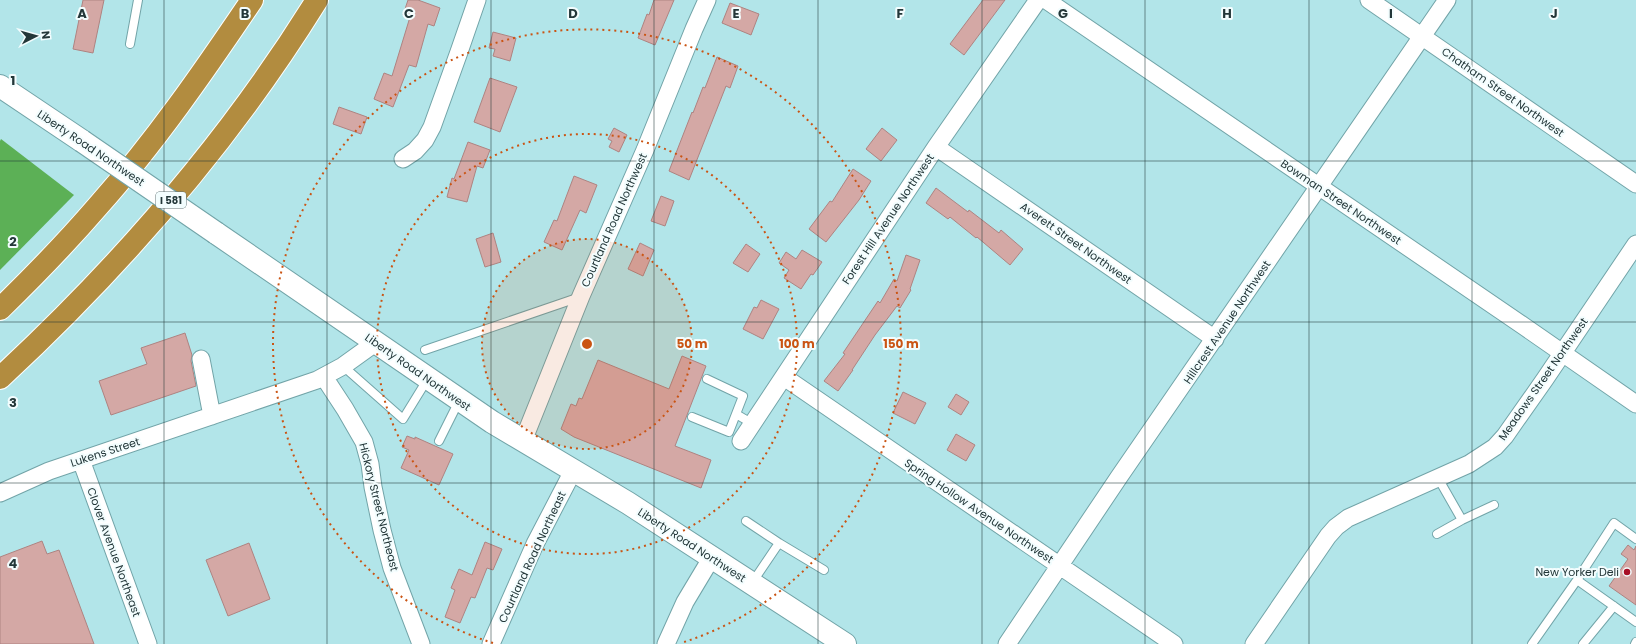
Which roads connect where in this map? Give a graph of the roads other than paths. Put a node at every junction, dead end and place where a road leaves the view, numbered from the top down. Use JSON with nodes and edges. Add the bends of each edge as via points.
{"nodes":[{"id":1,"x":138,"y":0,"type":"edge"},
{"id":2,"x":252,"y":0,"type":"edge"},
{"id":3,"x":317,"y":0,"type":"edge"},
{"id":4,"x":477,"y":0,"type":"edge"},
{"id":5,"x":707,"y":0,"type":"edge"},
{"id":6,"x":1038,"y":0,"type":"edge"},
{"id":7,"x":1046,"y":0,"type":"edge"},
{"id":8,"x":1369,"y":0,"type":"edge"},
{"id":9,"x":1447,"y":0,"type":"edge"},
{"id":10,"x":1422,"y":36,"type":"junction"},
{"id":11,"x":130,"y":44,"type":"dead end"},
{"id":12,"x":0,"y":86,"type":"edge"},
{"id":13,"x":936,"y":147,"type":"junction"},
{"id":14,"x":403,"y":159,"type":"dead end"},
{"id":15,"x":1636,"y":184,"type":"edge"},
{"id":16,"x":1318,"y":186,"type":"junction"},
{"id":17,"x":1636,"y":244,"type":"edge"},
{"id":18,"x":581,"y":296,"type":"junction"},
{"id":19,"x":0,"y":309,"type":"edge"},
{"id":20,"x":1215,"y":339,"type":"junction"},
{"id":21,"x":375,"y":343,"type":"junction"},
{"id":22,"x":426,"y":350,"type":"dead end"},
{"id":23,"x":1562,"y":353,"type":"junction"},
{"id":24,"x":201,"y":359,"type":"dead end"},
{"id":25,"x":342,"y":366,"type":"junction"},
{"id":26,"x":324,"y":377,"type":"junction"},
{"id":27,"x":784,"y":377,"type":"junction"},
{"id":28,"x":0,"y":378,"type":"edge"},
{"id":29,"x":428,"y":379,"type":"junction"},
{"id":30,"x":707,"y":379,"type":"dead end"},
{"id":31,"x":459,"y":401,"type":"junction"},
{"id":32,"x":1636,"y":404,"type":"edge"},
{"id":33,"x":736,"y":414,"type":"junction"},
{"id":34,"x":212,"y":416,"type":"junction"},
{"id":35,"x":692,"y":417,"type":"dead end"},
{"id":36,"x":753,"y":424,"type":"junction"},
{"id":37,"x":439,"y":441,"type":"dead end"},
{"id":38,"x":522,"y":441,"type":"junction"},
{"id":39,"x":742,"y":441,"type":"dead end"},
{"id":40,"x":81,"y":460,"type":"junction"},
{"id":41,"x":573,"y":471,"type":"junction"},
{"id":42,"x":1438,"y":478,"type":"junction"},
{"id":43,"x":0,"y":492,"type":"edge"},
{"id":44,"x":1494,"y":505,"type":"dead end"},
{"id":45,"x":1462,"y":520,"type":"junction"},
{"id":46,"x":746,"y":521,"type":"dead end"},
{"id":47,"x":1437,"y":534,"type":"dead end"},
{"id":48,"x":1636,"y":538,"type":"edge"},
{"id":49,"x":779,"y":543,"type":"junction"},
{"id":50,"x":712,"y":557,"type":"junction"},
{"id":51,"x":1059,"y":566,"type":"junction"},
{"id":52,"x":824,"y":570,"type":"dead end"},
{"id":53,"x":1577,"y":580,"type":"junction"},
{"id":54,"x":752,"y":584,"type":"junction"},
{"id":55,"x":1614,"y":606,"type":"junction"},
{"id":56,"x":1636,"y":622,"type":"edge"},
{"id":57,"x":148,"y":644,"type":"edge"},
{"id":58,"x":421,"y":644,"type":"edge"},
{"id":59,"x":491,"y":644,"type":"edge"},
{"id":60,"x":666,"y":644,"type":"edge"},
{"id":61,"x":845,"y":644,"type":"edge"},
{"id":62,"x":1007,"y":644,"type":"edge"},
{"id":63,"x":1174,"y":644,"type":"edge"},
{"id":64,"x":1254,"y":644,"type":"edge"},
{"id":65,"x":1532,"y":644,"type":"edge"},
{"id":66,"x":1583,"y":644,"type":"edge"}],
"edges":[{"from":1,"to":11,"type":"lane"},
{"from":2,"to":19,"type":"highway","via":[[178,105],[99,205]]},
{"from":3,"to":28,"type":"highway","number":"I 581","via":[[248,102],[184,184],[112,268],[61,321]]},
{"from":4,"to":14,"type":"street","via":[[432,127],[425,140]]},
{"from":5,"to":18,"type":"street","name":"Courtland Road Northwest"},
{"from":6,"to":13,"type":"street","name":"Forest Hill Avenue Northwest"},
{"from":7,"to":16,"type":"street","name":"Bowman Street Northwest"},
{"from":8,"to":10,"type":"street","name":"Chatham Street Northwest"},
{"from":9,"to":10,"type":"street","name":"Hillcrest Avenue Northwest"},
{"from":10,"to":15,"type":"street","name":"Chatham Street Northwest"},
{"from":10,"to":16,"type":"street","name":"Hillcrest Avenue Northwest"},
{"from":12,"to":21,"type":"street","name":"Liberty Road Northwest","bridge":true},
{"from":13,"to":20,"type":"street","name":"Averett Street Northwest"},
{"from":13,"to":27,"type":"street","name":"Forest Hill Avenue Northwest"},
{"from":16,"to":20,"type":"street","name":"Hillcrest Avenue Northwest"},
{"from":16,"to":23,"type":"street","name":"Bowman Street Northwest"},
{"from":17,"to":23,"type":"street","name":"Meadows Street Northwest"},
{"from":18,"to":22,"type":"lane"},
{"from":18,"to":38,"type":"street","name":"Courtland Road Northwest"},
{"from":20,"to":51,"type":"street","name":"Hillcrest Avenue Northwest"},
{"from":21,"to":25,"type":"street","name":"Lukens Street"},
{"from":21,"to":29,"type":"street","name":"Liberty Road Northwest"},
{"from":23,"to":32,"type":"street","name":"Bowman Street Northwest"},
{"from":23,"to":42,"type":"street","name":"Meadows Street Northwest","via":[[1494,448],[1479,459]]},
{"from":24,"to":34,"type":"street"},
{"from":25,"to":26,"type":"street","name":"Lukens Street"},
{"from":25,"to":29,"type":"lane","via":[[403,419]]},
{"from":26,"to":34,"type":"street","name":"Lukens Street"},
{"from":26,"to":58,"type":"street","name":"Hickory Street Northeast","via":[[364,442],[392,568]]},
{"from":27,"to":36,"type":"street","name":"Forest Hill Avenue Northwest"},
{"from":27,"to":51,"type":"street","name":"Spring Hollow Avenue Northwest"},
{"from":29,"to":31,"type":"street","name":"Liberty Road Northwest"},
{"from":30,"to":33,"type":"lane","via":[[743,396]]},
{"from":31,"to":37,"type":"lane"},
{"from":31,"to":38,"type":"street","name":"Liberty Road Northwest"},
{"from":33,"to":35,"type":"lane","via":[[729,432]]},
{"from":33,"to":36,"type":"lane"},
{"from":34,"to":40,"type":"street","name":"Lukens Street"},
{"from":36,"to":39,"type":"street","name":"Forest Hill Avenue Northwest"},
{"from":38,"to":41,"type":"street","name":"Liberty Road Northwest"},
{"from":40,"to":43,"type":"street","name":"Lukens Street"},
{"from":40,"to":57,"type":"street","name":"Clover Avenue Northeast"},
{"from":41,"to":50,"type":"street","name":"Liberty Road Northwest"},
{"from":41,"to":59,"type":"street","name":"Courtland Road Northeast","via":[[535,544]]},
{"from":42,"to":45,"type":"lane"},
{"from":42,"to":64,"type":"street","name":"Meadows Street Northwest","via":[[1348,518],[1336,527]]},
{"from":44,"to":45,"type":"lane"},
{"from":45,"to":47,"type":"lane"},
{"from":46,"to":49,"type":"lane"},
{"from":48,"to":53,"type":"lane","via":[[1614,523]]},
{"from":49,"to":52,"type":"lane"},
{"from":49,"to":54,"type":"lane"},
{"from":50,"to":54,"type":"street","name":"Liberty Road Northwest"},
{"from":50,"to":60,"type":"street","via":[[685,602]]},
{"from":51,"to":62,"type":"street","name":"Hillcrest Avenue Northwest"},
{"from":51,"to":63,"type":"street","name":"Spring Hollow Avenue Northwest"},
{"from":53,"to":55,"type":"lane"},
{"from":53,"to":65,"type":"lane"},
{"from":54,"to":61,"type":"street","name":"Liberty Road Northwest"},
{"from":55,"to":56,"type":"lane"},
{"from":55,"to":66,"type":"lane"}]}
